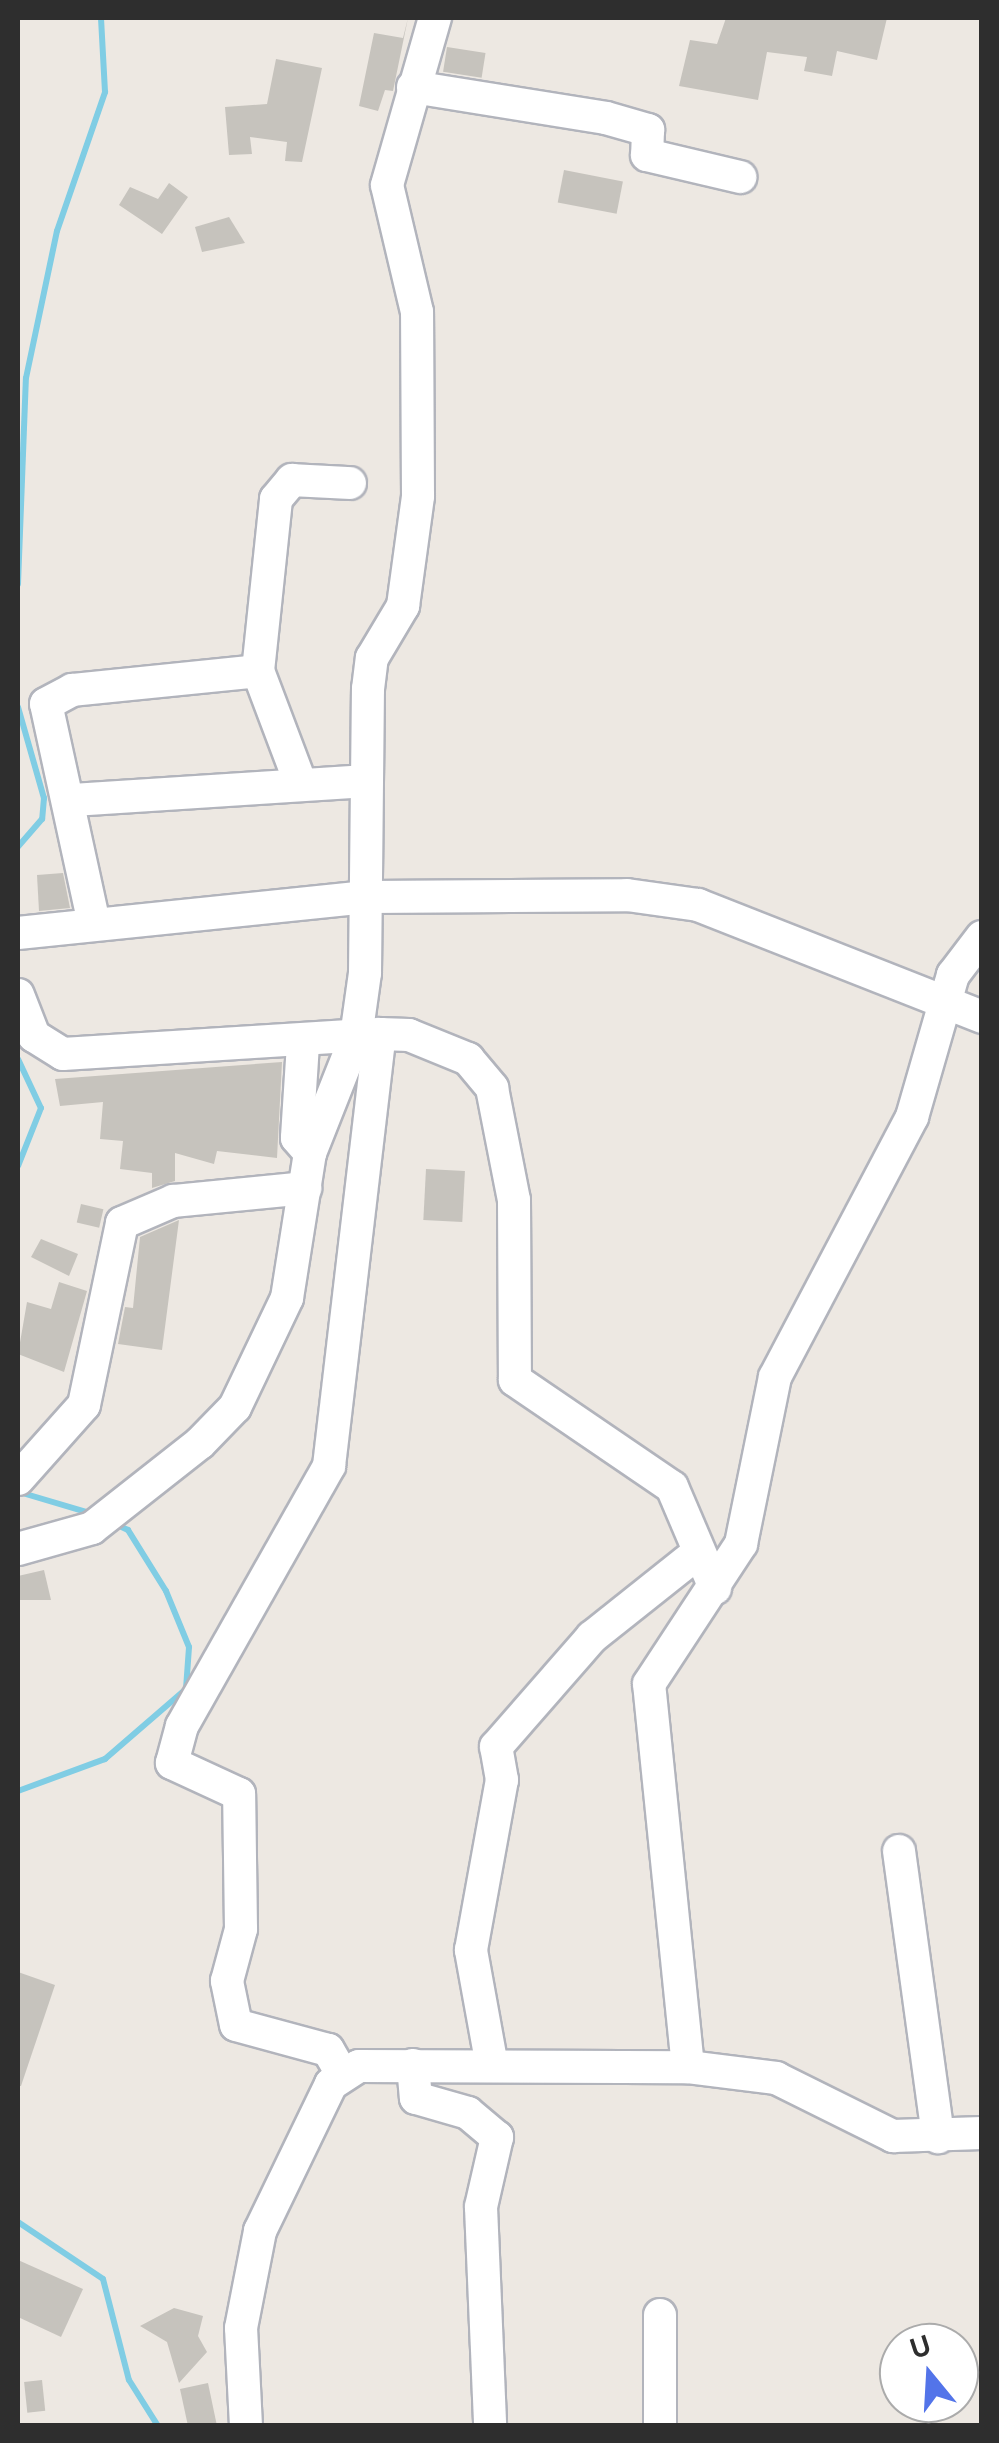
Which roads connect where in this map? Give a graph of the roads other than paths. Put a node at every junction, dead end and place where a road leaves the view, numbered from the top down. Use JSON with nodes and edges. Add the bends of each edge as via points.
{"nodes":[{"id":1,"x":435,"y":18,"type":"edge"},
{"id":2,"x":414,"y":88,"type":"junction"},
{"id":3,"x":740,"y":177,"type":"dead end"},
{"id":4,"x":350,"y":483,"type":"dead end"},
{"id":5,"x":258,"y":672,"type":"junction"},
{"id":6,"x":366,"y":781,"type":"junction"},
{"id":7,"x":300,"y":782,"type":"junction"},
{"id":8,"x":73,"y":800,"type":"junction"},
{"id":9,"x":369,"y":897,"type":"junction"},
{"id":10,"x":93,"y":919,"type":"junction"},
{"id":11,"x":18,"y":933,"type":"edge"},
{"id":12,"x":982,"y":937,"type":"edge"},
{"id":13,"x":18,"y":995,"type":"edge"},
{"id":14,"x":945,"y":1006,"type":"junction"},
{"id":15,"x":982,"y":1017,"type":"edge"},
{"id":16,"x":368,"y":1035,"type":"junction"},
{"id":17,"x":303,"y":1044,"type":"junction"},
{"id":18,"x":310,"y":1153,"type":"junction"},
{"id":19,"x":304,"y":1188,"type":"junction"},
{"id":20,"x":18,"y":1479,"type":"edge"},
{"id":21,"x":18,"y":1548,"type":"edge"},
{"id":22,"x":694,"y":1556,"type":"junction"},
{"id":23,"x":715,"y":1588,"type":"junction"},
{"id":24,"x":899,"y":1852,"type":"dead end"},
{"id":25,"x":413,"y":2065,"type":"junction"},
{"id":26,"x":492,"y":2066,"type":"junction"},
{"id":27,"x":688,"y":2067,"type":"junction"},
{"id":28,"x":342,"y":2074,"type":"junction"},
{"id":29,"x":982,"y":2133,"type":"edge"},
{"id":30,"x":938,"y":2137,"type":"junction"},
{"id":31,"x":660,"y":2316,"type":"dead end"},
{"id":32,"x":246,"y":2426,"type":"edge"},
{"id":33,"x":490,"y":2426,"type":"edge"},
{"id":34,"x":660,"y":2426,"type":"edge"}],
"edges":[{"from":1,"to":2,"type":"street"},
{"from":2,"to":3,"type":"street","via":[[606,118],[648,130],[647,155]]},
{"from":2,"to":6,"type":"street","via":[[387,184],[417,312],[418,496],[402,606],[372,658]]},
{"from":4,"to":5,"type":"street","via":[[292,480],[280,487]]},
{"from":5,"to":7,"type":"street"},
{"from":5,"to":8,"type":"street","via":[[50,698],[43,714]]},
{"from":6,"to":7,"type":"street"},
{"from":6,"to":9,"type":"street"},
{"from":7,"to":8,"type":"street"},
{"from":8,"to":10,"type":"street"},
{"from":9,"to":10,"type":"street"},
{"from":9,"to":14,"type":"street","via":[[628,895],[698,905]]},
{"from":9,"to":16,"type":"street"},
{"from":10,"to":11,"type":"street"},
{"from":12,"to":14,"type":"street","via":[[964,951]]},
{"from":13,"to":17,"type":"street","via":[[34,1036],[63,1054]]},
{"from":14,"to":15,"type":"street"},
{"from":14,"to":23,"type":"street","via":[[912,1118],[775,1377],[741,1544]]},
{"from":16,"to":17,"type":"street"},
{"from":16,"to":18,"type":"street"},
{"from":16,"to":22,"type":"street","via":[[457,1053],[492,1088],[514,1200],[515,1380],[672,1488]]},
{"from":16,"to":28,"type":"street","via":[[328,1466],[182,1726],[172,1763],[239,1794],[242,1912],[227,1981],[236,2025],[328,2050]]},
{"from":17,"to":18,"type":"street","via":[[296,1138]]},
{"from":18,"to":19,"type":"street"},
{"from":19,"to":20,"type":"street","via":[[173,1201],[122,1223],[84,1405]]},
{"from":19,"to":21,"type":"street","via":[[287,1298],[234,1407],[100,1523]]},
{"from":22,"to":23,"type":"street"},
{"from":22,"to":26,"type":"street","via":[[592,1638],[496,1747],[502,1780],[471,1950]]},
{"from":23,"to":27,"type":"street","via":[[658,1664],[648,1701]]},
{"from":24,"to":30,"type":"street"},
{"from":25,"to":26,"type":"street"},
{"from":25,"to":28,"type":"street"},
{"from":25,"to":33,"type":"street","via":[[416,2098],[468,2113],[497,2137],[481,2207]]},
{"from":26,"to":27,"type":"street"},
{"from":27,"to":30,"type":"street","via":[[776,2078],[893,2136]]},
{"from":28,"to":32,"type":"street","via":[[246,2275]]},
{"from":29,"to":30,"type":"street"},
{"from":31,"to":34,"type":"street"}]}
